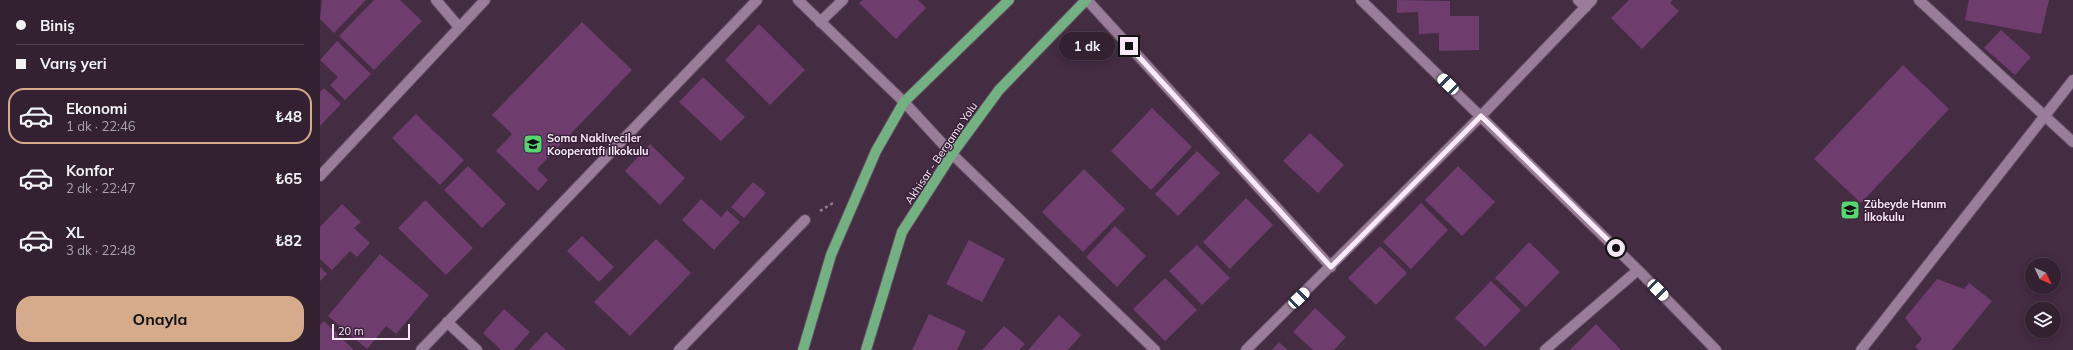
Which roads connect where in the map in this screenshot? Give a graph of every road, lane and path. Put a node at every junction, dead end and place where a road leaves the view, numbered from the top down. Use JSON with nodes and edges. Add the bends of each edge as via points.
{"nodes":[{"id":1,"x":436,"y":0,"type":"edge"},
{"id":2,"x":485,"y":0,"type":"edge"},
{"id":3,"x":757,"y":0,"type":"edge"},
{"id":4,"x":798,"y":0,"type":"edge"},
{"id":5,"x":843,"y":0,"type":"edge"},
{"id":6,"x":1008,"y":0,"type":"edge"},
{"id":7,"x":1086,"y":0,"type":"edge"},
{"id":8,"x":1361,"y":0,"type":"edge"},
{"id":9,"x":1919,"y":0,"type":"edge"},
{"id":10,"x":1585,"y":2,"type":"edge"},
{"id":11,"x":820,"y":22,"type":"junction"},
{"id":12,"x":459,"y":28,"type":"junction"},
{"id":13,"x":2073,"y":80,"type":"edge"},
{"id":14,"x":904,"y":102,"type":"junction"},
{"id":15,"x":1481,"y":116,"type":"junction"},
{"id":16,"x":2044,"y":116,"type":"junction"},
{"id":17,"x":2073,"y":142,"type":"edge"},
{"id":18,"x":952,"y":154,"type":"junction"},
{"id":19,"x":320,"y":176,"type":"edge"},
{"id":20,"x":805,"y":220,"type":"dead end"},
{"id":21,"x":1331,"y":267,"type":"junction"},
{"id":22,"x":1638,"y":270,"type":"junction"},
{"id":23,"x":447,"y":322,"type":"junction"},
{"id":24,"x":421,"y":350,"type":"edge"},
{"id":25,"x":477,"y":350,"type":"edge"},
{"id":26,"x":679,"y":350,"type":"edge"},
{"id":27,"x":803,"y":350,"type":"edge"},
{"id":28,"x":866,"y":350,"type":"edge"},
{"id":29,"x":1155,"y":350,"type":"edge"},
{"id":30,"x":1246,"y":350,"type":"edge"},
{"id":31,"x":1545,"y":350,"type":"edge"},
{"id":32,"x":1716,"y":350,"type":"edge"},
{"id":33,"x":1861,"y":350,"type":"edge"}],
"edges":[{"from":1,"to":12,"type":"street"},
{"from":2,"to":12,"type":"street"},
{"from":3,"to":23,"type":"street"},
{"from":4,"to":11,"type":"street"},
{"from":5,"to":11,"type":"street"},
{"from":6,"to":14,"type":"main road"},
{"from":7,"to":18,"type":"main road","name":"Akhisar - Bergama Yolu","via":[[999,90]]},
{"from":7,"to":21,"type":"street"},
{"from":8,"to":15,"type":"street"},
{"from":9,"to":16,"type":"street"},
{"from":10,"to":15,"type":"street"},
{"from":11,"to":14,"type":"street"},
{"from":12,"to":19,"type":"street"},
{"from":13,"to":16,"type":"street"},
{"from":14,"to":18,"type":"street"},
{"from":14,"to":27,"type":"main road","via":[[876,151],[831,255]]},
{"from":15,"to":21,"type":"street"},
{"from":15,"to":22,"type":"street"},
{"from":16,"to":17,"type":"street"},
{"from":16,"to":33,"type":"street"},
{"from":18,"to":28,"type":"main road","name":"Akhisar - Bergama Yolu","via":[[902,232]]},
{"from":18,"to":29,"type":"street"},
{"from":20,"to":26,"type":"street"},
{"from":21,"to":30,"type":"street"},
{"from":22,"to":31,"type":"street"},
{"from":22,"to":32,"type":"street"},
{"from":23,"to":24,"type":"street"},
{"from":23,"to":25,"type":"street"}]}
